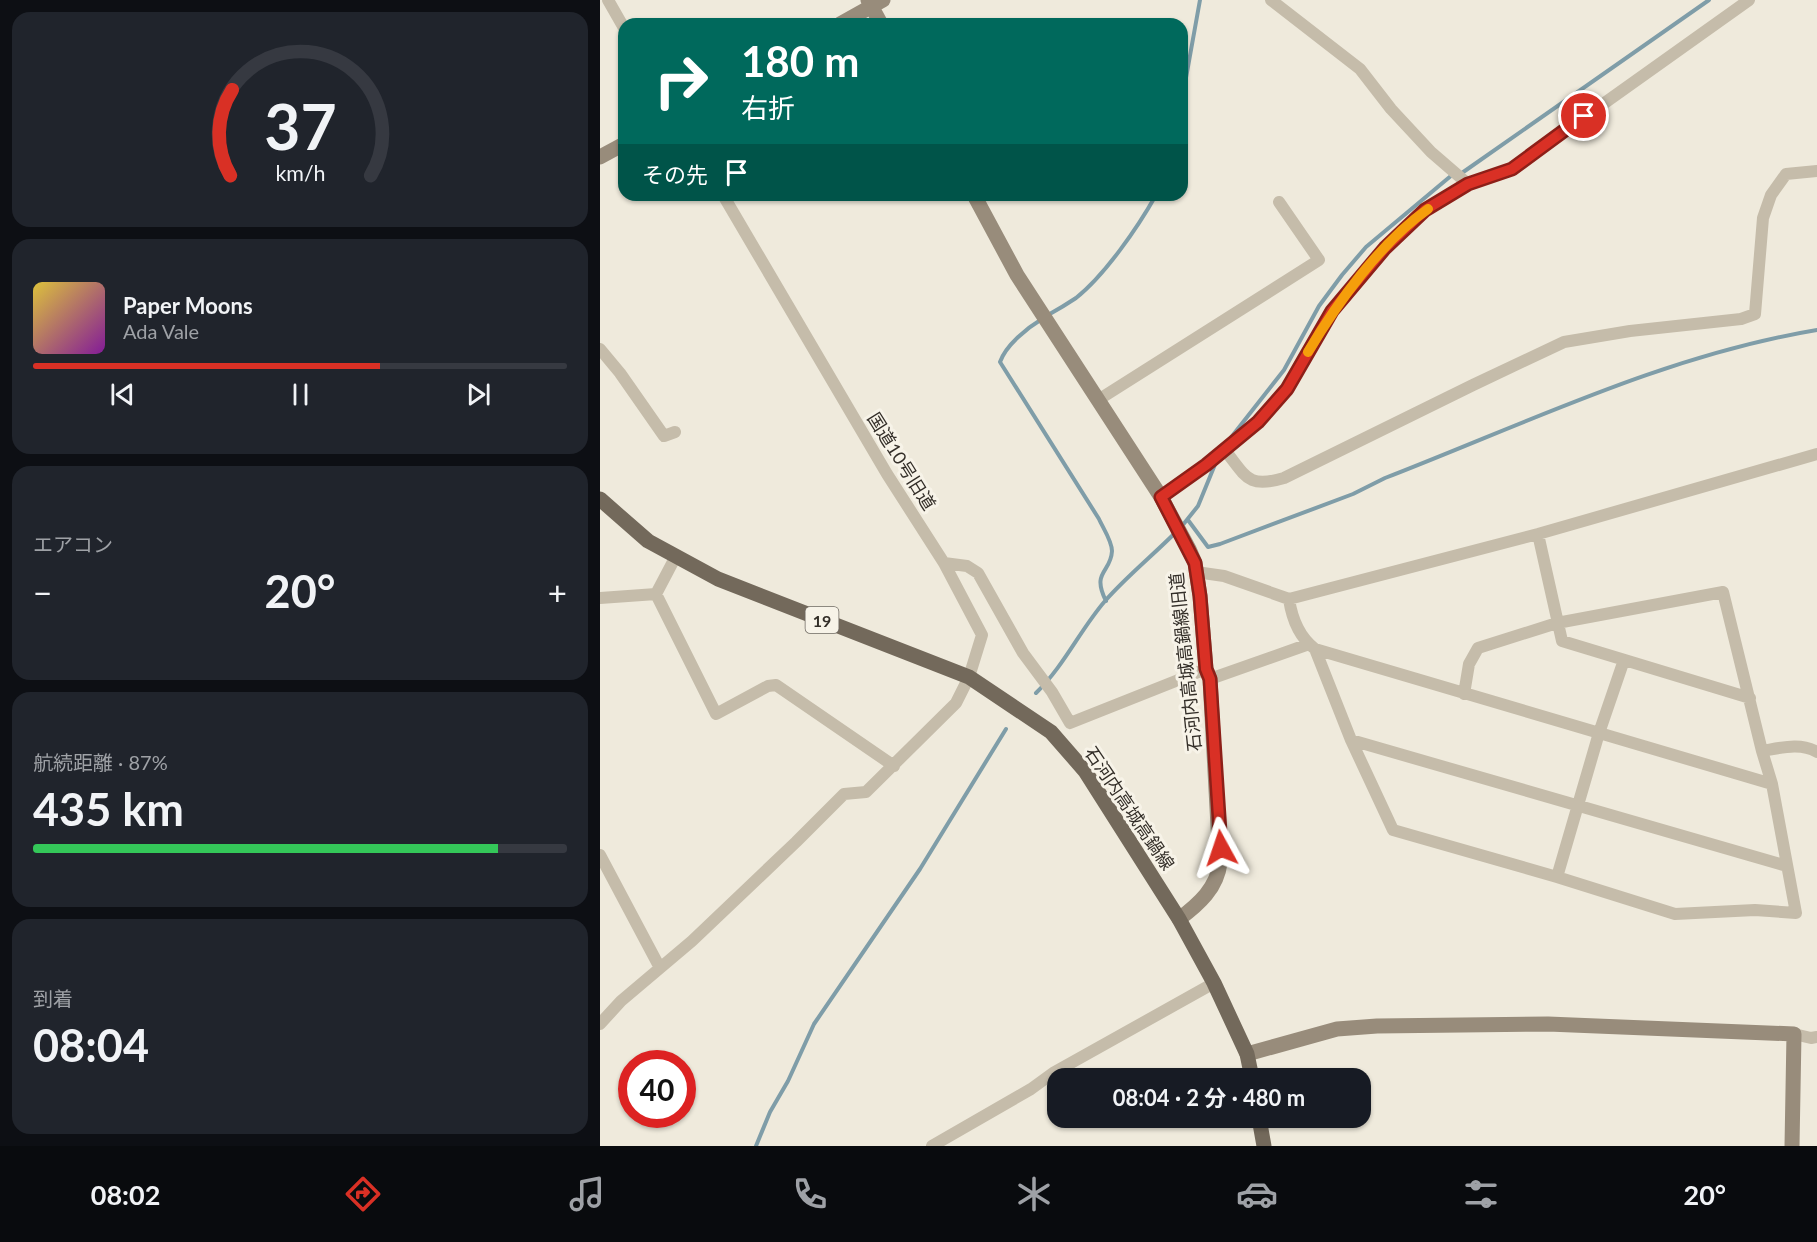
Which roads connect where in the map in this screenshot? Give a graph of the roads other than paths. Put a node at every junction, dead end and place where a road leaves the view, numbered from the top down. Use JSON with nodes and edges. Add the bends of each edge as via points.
{"nodes":[{"id":1,"x":608,"y":0,"type":"edge"},
{"id":2,"x":1271,"y":0,"type":"edge"},
{"id":3,"x":1749,"y":0,"type":"edge"},
{"id":4,"x":874,"y":2,"type":"edge"},
{"id":5,"x":618,"y":18,"type":"edge"},
{"id":6,"x":849,"y":18,"type":"edge"},
{"id":7,"x":879,"y":18,"type":"edge"},
{"id":8,"x":618,"y":147,"type":"edge"},
{"id":9,"x":600,"y":157,"type":"edge"},
{"id":10,"x":1817,"y":171,"type":"edge"},
{"id":11,"x":1468,"y":184,"type":"junction"},
{"id":12,"x":727,"y":201,"type":"edge"},
{"id":13,"x":977,"y":201,"type":"edge"},
{"id":14,"x":1279,"y":202,"type":"dead end"},
{"id":15,"x":600,"y":349,"type":"edge"},
{"id":16,"x":1098,"y":400,"type":"junction"},
{"id":17,"x":675,"y":432,"type":"dead end"},
{"id":18,"x":1224,"y":449,"type":"junction"},
{"id":19,"x":1817,"y":454,"type":"edge"},
{"id":20,"x":1161,"y":497,"type":"junction"},
{"id":21,"x":600,"y":499,"type":"edge"},
{"id":22,"x":1538,"y":534,"type":"junction"},
{"id":23,"x":676,"y":556,"type":"junction"},
{"id":24,"x":944,"y":562,"type":"junction"},
{"id":25,"x":1196,"y":572,"type":"junction"},
{"id":26,"x":656,"y":594,"type":"junction"},
{"id":27,"x":600,"y":598,"type":"edge"},
{"id":28,"x":1289,"y":599,"type":"junction"},
{"id":29,"x":1557,"y":623,"type":"junction"},
{"id":30,"x":1312,"y":647,"type":"junction"},
{"id":31,"x":1624,"y":660,"type":"junction"},
{"id":32,"x":1208,"y":674,"type":"junction"},
{"id":33,"x":969,"y":677,"type":"junction"},
{"id":34,"x":1464,"y":694,"type":"junction"},
{"id":35,"x":1749,"y":698,"type":"junction"},
{"id":36,"x":1599,"y":733,"type":"junction"},
{"id":37,"x":1351,"y":740,"type":"junction"},
{"id":38,"x":1762,"y":751,"type":"junction"},
{"id":39,"x":1817,"y":752,"type":"edge"},
{"id":40,"x":894,"y":766,"type":"junction"},
{"id":41,"x":1772,"y":784,"type":"junction"},
{"id":42,"x":1578,"y":806,"type":"junction"},
{"id":43,"x":600,"y":855,"type":"edge"},
{"id":44,"x":1787,"y":866,"type":"junction"},
{"id":45,"x":1557,"y":877,"type":"junction"},
{"id":46,"x":1179,"y":919,"type":"junction"},
{"id":47,"x":660,"y":968,"type":"junction"},
{"id":48,"x":1214,"y":983,"type":"junction"},
{"id":49,"x":600,"y":1024,"type":"edge"},
{"id":50,"x":1794,"y":1034,"type":"junction"},
{"id":51,"x":1817,"y":1037,"type":"edge"},
{"id":52,"x":1247,"y":1054,"type":"junction"},
{"id":53,"x":1250,"y":1068,"type":"edge"},
{"id":54,"x":1261,"y":1128,"type":"edge"},
{"id":55,"x":932,"y":1146,"type":"edge"},
{"id":56,"x":1264,"y":1146,"type":"edge"},
{"id":57,"x":1792,"y":1146,"type":"edge"}],
"edges":[{"from":1,"to":5,"type":"street"},
{"from":2,"to":11,"type":"street","via":[[1360,69],[1431,153]]},
{"from":3,"to":11,"type":"street","via":[[1512,169]]},
{"from":4,"to":6,"type":"street"},
{"from":4,"to":7,"type":"street"},
{"from":8,"to":9,"type":"street"},
{"from":10,"to":18,"type":"street","via":[[1786,174],[1771,195],[1763,218],[1755,314],[1564,342],[1267,483],[1249,480]]},
{"from":11,"to":18,"type":"street","via":[[1425,210],[1385,248],[1332,311],[1287,389],[1258,422]]},
{"from":12,"to":24,"type":"street","name":"国道10号旧道","via":[[887,474]]},
{"from":13,"to":16,"type":"street","name":"石河内高城高鍋線旧道","via":[[1017,275]]},
{"from":14,"to":16,"type":"street","via":[[1319,260]]},
{"from":15,"to":17,"type":"street","via":[[664,436]]},
{"from":16,"to":20,"type":"street","name":"石河内高城高鍋線旧道"},
{"from":18,"to":20,"type":"street"},
{"from":19,"to":22,"type":"street"},
{"from":20,"to":25,"type":"street","name":"石河内高城高鍋線旧道","via":[[1189,549]]},
{"from":21,"to":23,"type":"main road","name":"石河内高城高鍋線","number":"19","via":[[648,540]]},
{"from":22,"to":28,"type":"street"},
{"from":22,"to":29,"type":"street"},
{"from":23,"to":26,"type":"street"},
{"from":23,"to":33,"type":"main road","name":"石河内高城高鍋線","number":"19","via":[[718,579]]},
{"from":24,"to":32,"type":"street","via":[[967,566],[978,573],[1023,653],[1070,723]]},
{"from":24,"to":33,"type":"street","name":"国道10号旧道","via":[[982,635]]},
{"from":25,"to":28,"type":"street","via":[[1224,576]]},
{"from":25,"to":32,"type":"street","name":"石河内高城高鍋線旧道"},
{"from":26,"to":27,"type":"street"},
{"from":26,"to":40,"type":"street","via":[[716,714],[776,684]]},
{"from":28,"to":30,"type":"street","via":[[1304,640]]},
{"from":29,"to":31,"type":"street","via":[[1562,640]]},
{"from":29,"to":34,"type":"street","via":[[1478,648],[1469,664]]},
{"from":29,"to":35,"type":"street","via":[[1723,592]]},
{"from":30,"to":32,"type":"street"},
{"from":30,"to":34,"type":"street"},
{"from":30,"to":37,"type":"street"},
{"from":31,"to":35,"type":"street"},
{"from":31,"to":36,"type":"street"},
{"from":32,"to":46,"type":"street","name":"石河内高城高鍋線旧道","via":[[1221,863],[1218,876],[1200,904]]},
{"from":33,"to":40,"type":"street","name":"国道10号旧道","via":[[956,703]]},
{"from":33,"to":46,"type":"main road","name":"石河内高城高鍋線","number":"19","via":[[1051,732],[1085,771]]},
{"from":34,"to":36,"type":"street"},
{"from":35,"to":38,"type":"street"},
{"from":36,"to":41,"type":"street"},
{"from":36,"to":42,"type":"street"},
{"from":37,"to":42,"type":"street"},
{"from":37,"to":45,"type":"street","via":[[1393,830]]},
{"from":38,"to":39,"type":"street","via":[[1809,747]]},
{"from":38,"to":41,"type":"street"},
{"from":40,"to":47,"type":"street","name":"国道10号旧道","via":[[866,792],[844,794]]},
{"from":41,"to":44,"type":"street"},
{"from":42,"to":44,"type":"street"},
{"from":42,"to":45,"type":"street"},
{"from":43,"to":47,"type":"street"},
{"from":44,"to":45,"type":"street","via":[[1796,912],[1675,914]]},
{"from":46,"to":48,"type":"main road","name":"石河内高城高鍋線","number":"19"},
{"from":47,"to":49,"type":"street","name":"国道10号旧道"},
{"from":48,"to":52,"type":"main road","name":"石河内高城高鍋線","number":"19"},
{"from":48,"to":55,"type":"street"},
{"from":50,"to":51,"type":"street"},
{"from":50,"to":52,"type":"street","via":[[1548,1024],[1377,1026],[1337,1029]]},
{"from":50,"to":57,"type":"street"},
{"from":52,"to":53,"type":"main road","name":"石河内高城高鍋線","number":"19"},
{"from":54,"to":56,"type":"main road"}]}
